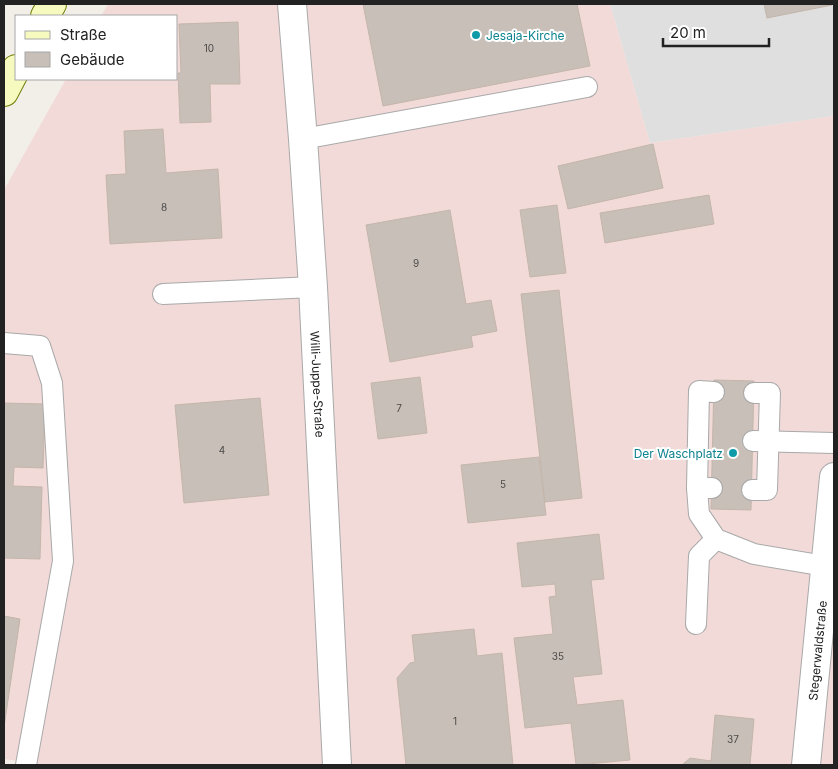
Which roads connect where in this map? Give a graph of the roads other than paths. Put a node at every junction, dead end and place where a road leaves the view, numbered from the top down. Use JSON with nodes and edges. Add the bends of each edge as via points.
{"nodes":[{"id":1,"x":52,"y":4,"type":"edge"},
{"id":2,"x":292,"y":4,"type":"edge"},
{"id":3,"x":46,"y":15,"type":"edge"},
{"id":4,"x":15,"y":71,"type":"edge"},
{"id":5,"x":587,"y":87,"type":"dead end"},
{"id":6,"x":4,"y":92,"type":"edge"},
{"id":7,"x":303,"y":139,"type":"junction"},
{"id":8,"x":313,"y":287,"type":"junction"},
{"id":9,"x":164,"y":294,"type":"dead end"},
{"id":10,"x":4,"y":343,"type":"edge"},
{"id":11,"x":714,"y":392,"type":"dead end"},
{"id":12,"x":754,"y":393,"type":"dead end"},
{"id":13,"x":761,"y":441,"type":"junction"},
{"id":14,"x":834,"y":443,"type":"edge"},
{"id":15,"x":834,"y":477,"type":"edge"},
{"id":16,"x":752,"y":490,"type":"dead end"},
{"id":17,"x":716,"y":539,"type":"junction"},
{"id":18,"x":829,"y":553,"type":"edge"},
{"id":19,"x":696,"y":624,"type":"dead end"},
{"id":20,"x":26,"y":765,"type":"edge"},
{"id":21,"x":337,"y":765,"type":"edge"},
{"id":22,"x":806,"y":765,"type":"edge"}],
"edges":[{"from":1,"to":3,"type":"main road"},
{"from":2,"to":7,"type":"street","name":"Willi-Juppe-Straße"},
{"from":4,"to":6,"type":"main road"},
{"from":5,"to":7,"type":"lane"},
{"from":7,"to":8,"type":"street","name":"Willi-Juppe-Straße"},
{"from":8,"to":9,"type":"lane"},
{"from":8,"to":21,"type":"street","name":"Willi-Juppe-Straße"},
{"from":10,"to":20,"type":"lane","via":[[40,346],[52,383],[63,561]]},
{"from":11,"to":17,"type":"lane","via":[[699,391],[706,416],[704,488],[698,514]]},
{"from":12,"to":13,"type":"lane","via":[[770,393],[761,417]]},
{"from":13,"to":14,"type":"lane"},
{"from":13,"to":16,"type":"lane","via":[[760,466],[768,490]]},
{"from":15,"to":18,"type":"street","name":"Stegerwaldstraße"},
{"from":17,"to":18,"type":"lane","via":[[754,554]]},
{"from":17,"to":19,"type":"lane","via":[[700,556]]},
{"from":18,"to":22,"type":"street","name":"Stegerwaldstraße"}]}
